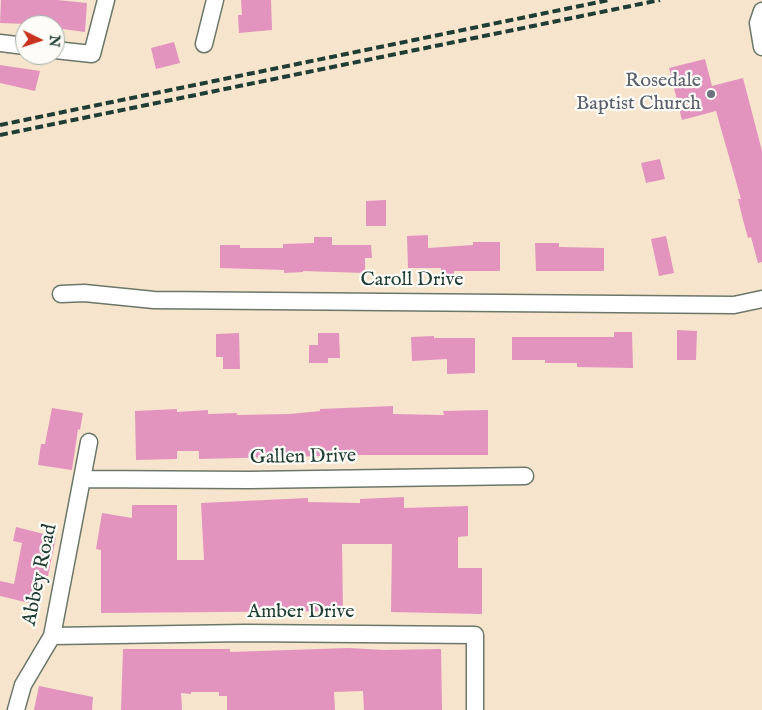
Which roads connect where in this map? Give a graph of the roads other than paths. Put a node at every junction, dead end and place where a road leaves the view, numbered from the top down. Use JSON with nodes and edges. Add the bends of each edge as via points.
{"nodes":[{"id":1,"x":106,"y":0,"type":"edge"},
{"id":2,"x":215,"y":0,"type":"edge"},
{"id":3,"x":761,"y":13,"type":"edge"},
{"id":4,"x":0,"y":43,"type":"edge"},
{"id":5,"x":204,"y":44,"type":"dead end"},
{"id":6,"x":15,"y":45,"type":"edge"},
{"id":7,"x":762,"y":47,"type":"edge"},
{"id":8,"x":65,"y":51,"type":"edge"},
{"id":9,"x":60,"y":294,"type":"dead end"},
{"id":10,"x":762,"y":299,"type":"edge"},
{"id":11,"x":89,"y":442,"type":"dead end"},
{"id":12,"x":525,"y":476,"type":"dead end"},
{"id":13,"x":82,"y":479,"type":"junction"},
{"id":14,"x":52,"y":636,"type":"junction"},
{"id":15,"x":16,"y":710,"type":"edge"},
{"id":16,"x":475,"y":710,"type":"edge"}],
"edges":[{"from":1,"to":8,"type":"street","via":[[92,54]]},
{"from":2,"to":5,"type":"street"},
{"from":3,"to":7,"type":"street","via":[[758,23]]},
{"from":4,"to":6,"type":"street"},
{"from":9,"to":10,"type":"street","name":"Caroll Drive","via":[[84,293],[154,300],[724,305]]},
{"from":11,"to":13,"type":"street","name":"Abbey Road"},
{"from":12,"to":13,"type":"street","name":"Gallen Drive"},
{"from":13,"to":14,"type":"street","name":"Abbey Road"},
{"from":14,"to":15,"type":"street","name":"Abbey Road","via":[[23,685]]},
{"from":14,"to":16,"type":"street","name":"Amber Drive","via":[[475,635]]}]}
